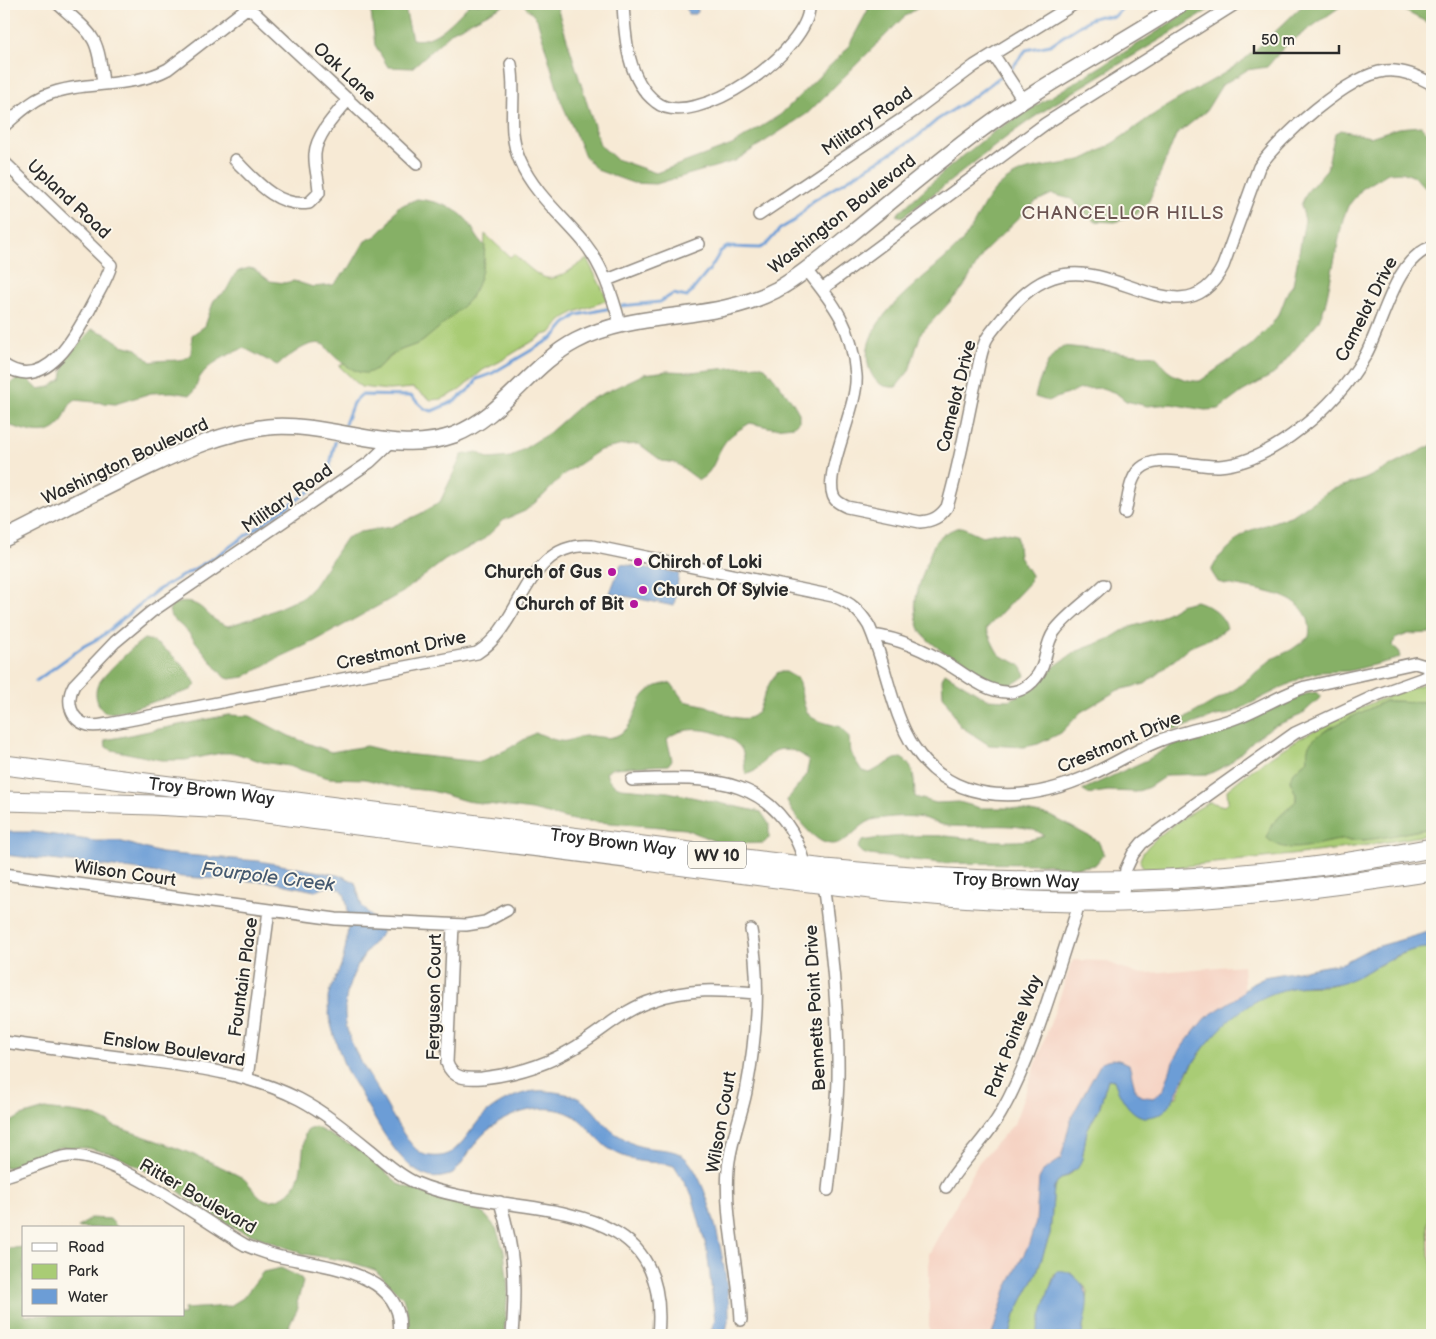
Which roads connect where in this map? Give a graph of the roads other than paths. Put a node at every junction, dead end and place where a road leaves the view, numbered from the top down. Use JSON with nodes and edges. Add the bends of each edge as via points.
{"nodes":[{"id":1,"x":58,"y":4,"type":"edge"},
{"id":2,"x":623,"y":4,"type":"edge"},
{"id":3,"x":809,"y":4,"type":"edge"},
{"id":4,"x":1074,"y":4,"type":"edge"},
{"id":5,"x":1181,"y":4,"type":"edge"},
{"id":6,"x":1235,"y":4,"type":"edge"},
{"id":7,"x":249,"y":5,"type":"edge"},
{"id":8,"x":993,"y":54,"type":"junction"},
{"id":9,"x":511,"y":64,"type":"dead end"},
{"id":10,"x":103,"y":84,"type":"junction"},
{"id":11,"x":1432,"y":84,"type":"edge"},
{"id":12,"x":349,"y":99,"type":"junction"},
{"id":13,"x":1023,"y":100,"type":"junction"},
{"id":14,"x":4,"y":126,"type":"edge"},
{"id":15,"x":235,"y":160,"type":"dead end"},
{"id":16,"x":4,"y":162,"type":"edge"},
{"id":17,"x":417,"y":164,"type":"dead end"},
{"id":18,"x":759,"y":215,"type":"dead end"},
{"id":19,"x":699,"y":244,"type":"dead end"},
{"id":20,"x":1432,"y":247,"type":"edge"},
{"id":21,"x":806,"y":270,"type":"junction"},
{"id":22,"x":607,"y":280,"type":"junction"},
{"id":23,"x":822,"y":289,"type":"junction"},
{"id":24,"x":620,"y":324,"type":"junction"},
{"id":25,"x":4,"y":365,"type":"edge"},
{"id":26,"x":392,"y":440,"type":"junction"},
{"id":27,"x":1125,"y":513,"type":"dead end"},
{"id":28,"x":4,"y":539,"type":"edge"},
{"id":29,"x":199,"y":580,"type":"joint"},
{"id":30,"x":1104,"y":585,"type":"dead end"},
{"id":31,"x":873,"y":635,"type":"junction"},
{"id":32,"x":1432,"y":673,"type":"edge"},
{"id":33,"x":4,"y":765,"type":"edge"},
{"id":34,"x":632,"y":780,"type":"dead end"},
{"id":35,"x":4,"y":800,"type":"edge"},
{"id":36,"x":1432,"y":848,"type":"edge"},
{"id":37,"x":806,"y":866,"type":"junction"},
{"id":38,"x":1432,"y":871,"type":"edge"},
{"id":39,"x":4,"y":874,"type":"edge"},
{"id":40,"x":1124,"y":882,"type":"junction"},
{"id":41,"x":1082,"y":883,"type":"junction"},
{"id":42,"x":823,"y":884,"type":"junction"},
{"id":43,"x":1079,"y":902,"type":"junction"},
{"id":44,"x":1122,"y":902,"type":"junction"},
{"id":45,"x":270,"y":910,"type":"junction"},
{"id":46,"x":507,"y":910,"type":"dead end"},
{"id":47,"x":453,"y":925,"type":"junction"},
{"id":48,"x":751,"y":930,"type":"dead end"},
{"id":49,"x":756,"y":993,"type":"junction"},
{"id":50,"x":4,"y":1042,"type":"edge"},
{"id":51,"x":247,"y":1078,"type":"junction"},
{"id":52,"x":4,"y":1176,"type":"edge"},
{"id":53,"x":946,"y":1187,"type":"dead end"},
{"id":54,"x":828,"y":1190,"type":"dead end"},
{"id":55,"x":500,"y":1202,"type":"junction"},
{"id":56,"x":740,"y":1320,"type":"dead end"},
{"id":57,"x":399,"y":1335,"type":"edge"},
{"id":58,"x":512,"y":1335,"type":"edge"},
{"id":59,"x":658,"y":1335,"type":"edge"}],
"edges":[{"from":1,"to":10,"type":"street","via":[[94,37]]},
{"from":2,"to":3,"type":"street","via":[[626,44],[641,86],[656,103],[676,110],[700,105],[761,72],[803,27]]},
{"from":4,"to":8,"type":"street","name":"Military Road"},
{"from":5,"to":13,"type":"street","name":"Washington Boulevard"},
{"from":6,"to":23,"type":"street","via":[[1045,124]]},
{"from":7,"to":10,"type":"street","via":[[168,69],[130,82]]},
{"from":7,"to":12,"type":"street","name":"Oak Lane"},
{"from":8,"to":13,"type":"street"},
{"from":8,"to":18,"type":"street","name":"Military Road"},
{"from":9,"to":22,"type":"street","via":[[512,126],[519,161],[542,194],[584,242]]},
{"from":10,"to":14,"type":"street","via":[[45,96]]},
{"from":11,"to":23,"type":"street","name":"Camelot Drive","via":[[1421,77],[1396,71],[1374,73],[1350,86],[1292,129],[1259,167],[1217,279],[1199,294],[1167,298],[1082,274],[1057,276],[1026,292],[986,341],[949,499],[936,519],[920,522],[847,507],[832,493],[832,475],[856,377],[845,325]]},
{"from":12,"to":15,"type":"street","via":[[316,147],[314,155],[319,193],[309,203],[294,203],[275,197]]},
{"from":12,"to":17,"type":"street","name":"Oak Lane"},
{"from":13,"to":21,"type":"street","name":"Washington Boulevard","via":[[960,146]]},
{"from":16,"to":25,"type":"street","name":"Upland Road","via":[[110,261],[110,270],[85,319],[59,356],[39,371],[30,373]]},
{"from":19,"to":22,"type":"street"},
{"from":20,"to":27,"type":"street","name":"Camelot Drive","via":[[1418,253],[1405,266],[1365,356],[1338,394],[1314,418],[1279,444],[1242,462],[1218,466],[1155,462],[1144,466],[1133,478]]},
{"from":21,"to":23,"type":"street","name":"Camelot Drive"},
{"from":21,"to":24,"type":"street","name":"Washington Boulevard","via":[[774,290],[740,305],[706,313]]},
{"from":22,"to":24,"type":"street"},
{"from":24,"to":26,"type":"street","name":"Washington Boulevard","via":[[588,335],[554,354],[469,428],[436,440]]},
{"from":26,"to":28,"type":"street","name":"Washington Boulevard","via":[[272,426],[229,434],[178,453]]},
{"from":26,"to":29,"type":"street","name":"Military Road","via":[[370,462]]},
{"from":29,"to":31,"type":"street","name":"Crestmont Drive","via":[[132,626],[74,685],[70,704],[80,722],[93,726],[108,724],[477,652],[495,636],[546,560],[558,550],[576,545],[833,596],[855,607]]},
{"from":30,"to":31,"type":"street","via":[[1054,632],[1039,674],[1023,689],[1013,692],[985,687],[949,664],[911,646]]},
{"from":31,"to":32,"type":"street","name":"Crestmont Drive","via":[[904,728],[914,748],[948,781],[970,790],[995,794],[1032,792],[1069,783],[1158,741],[1229,720],[1305,687],[1415,663]]},
{"from":32,"to":40,"type":"street","name":"Crestmont Drive","via":[[1332,715],[1284,740],[1142,843],[1129,860]]},
{"from":33,"to":37,"type":"main road","name":"Troy Brown Way","number":"WV 10"},
{"from":34,"to":37,"type":"street","via":[[666,778],[745,788],[788,824],[800,845]]},
{"from":35,"to":42,"type":"main road","name":"Troy Brown Way","number":"WV 10","via":[[246,810]]},
{"from":36,"to":40,"type":"main road","name":"Troy Brown Way","number":"WV 10","via":[[1264,874]]},
{"from":37,"to":41,"type":"main road","name":"Troy Brown Way","number":"WV 10","via":[[912,877]]},
{"from":38,"to":44,"type":"main road","name":"Troy Brown Way","number":"WV 10","via":[[1345,885],[1232,897]]},
{"from":39,"to":45,"type":"street","name":"Wilson Court"},
{"from":40,"to":41,"type":"main road","name":"Troy Brown Way","number":"WV 10"},
{"from":40,"to":44,"type":"street","name":"Crestmont Drive"},
{"from":41,"to":43,"type":"street","name":"Park Pointe Way"},
{"from":42,"to":43,"type":"main road","name":"Troy Brown Way","number":"WV 10","via":[[956,897]]},
{"from":42,"to":54,"type":"street","name":"Bennetts Point Drive","via":[[833,956],[838,1042],[836,1120]]},
{"from":43,"to":44,"type":"main road","name":"Troy Brown Way","number":"WV 10"},
{"from":43,"to":53,"type":"street","name":"Park Pointe Way","via":[[1040,1020],[1008,1100],[997,1120]]},
{"from":45,"to":47,"type":"street","name":"Wilson Court","via":[[336,919]]},
{"from":45,"to":51,"type":"street","name":"Fountain Place"},
{"from":46,"to":47,"type":"street","name":"Wilson Court","via":[[485,922]]},
{"from":47,"to":49,"type":"street","name":"Ferguson Court","via":[[447,1063],[453,1074],[465,1079],[510,1074],[556,1058],[588,1040],[623,1014],[653,1000],[701,990]]},
{"from":48,"to":49,"type":"street","name":"Wilson Court"},
{"from":49,"to":56,"type":"street","name":"Wilson Court","via":[[747,1083],[728,1176]]},
{"from":50,"to":51,"type":"street","name":"Enslow Boulevard","via":[[203,1068]]},
{"from":51,"to":55,"type":"street","name":"Enslow Boulevard","via":[[313,1107],[392,1169],[416,1183]]},
{"from":52,"to":57,"type":"street","name":"Ritter Boulevard","via":[[56,1158],[80,1156],[91,1159],[138,1179],[245,1245],[370,1280],[394,1304],[399,1314]]},
{"from":55,"to":58,"type":"street","via":[[514,1264]]},
{"from":55,"to":59,"type":"street","name":"Enslow Boulevard","via":[[582,1217],[598,1222],[624,1238],[653,1276],[660,1306]]}]}
